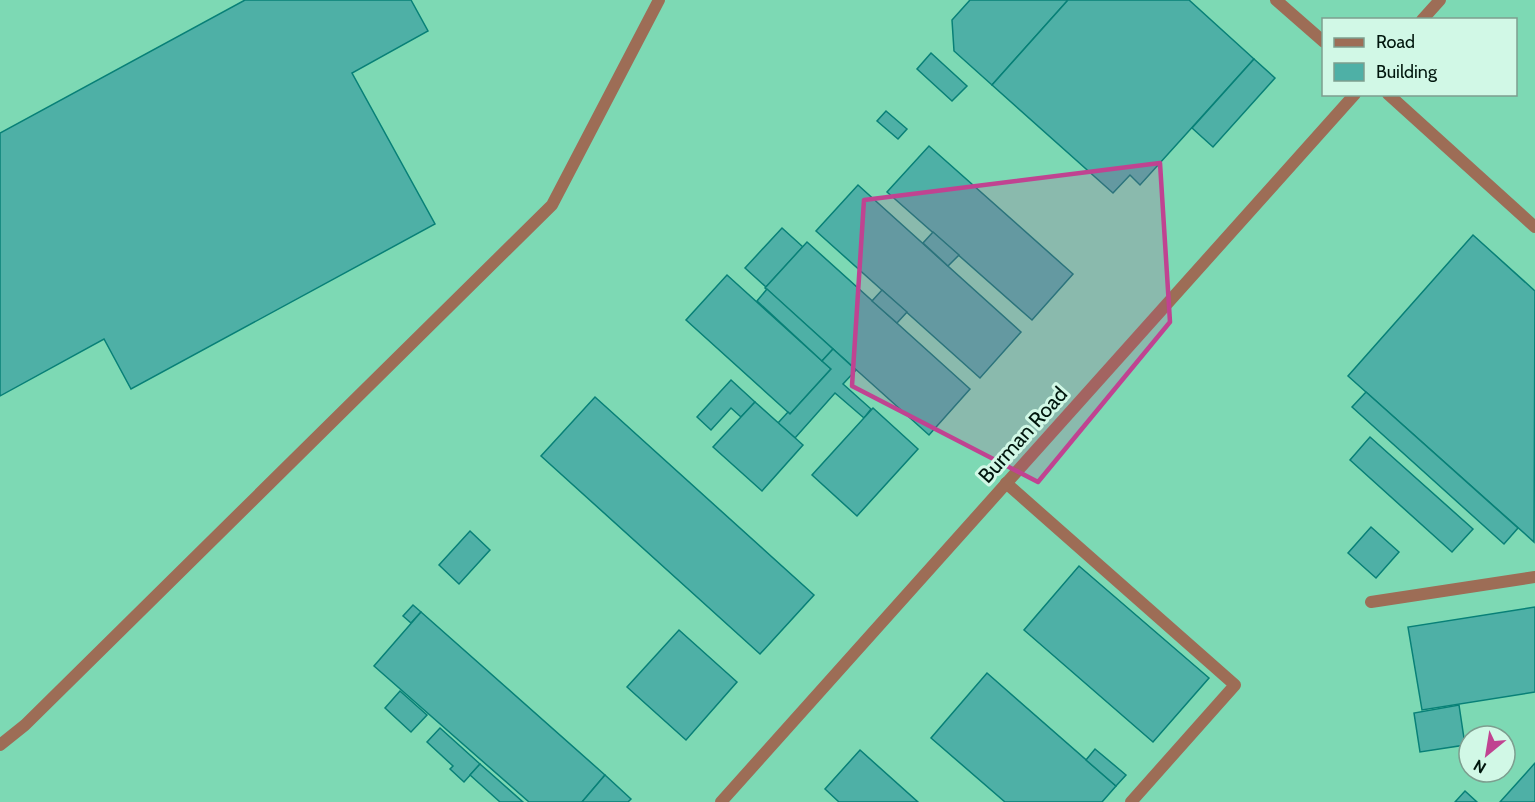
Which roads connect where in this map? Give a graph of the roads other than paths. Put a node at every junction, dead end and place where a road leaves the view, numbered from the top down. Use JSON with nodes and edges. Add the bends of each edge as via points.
{"nodes":[{"id":1,"x":659,"y":0,"type":"edge"},
{"id":2,"x":1276,"y":0,"type":"edge"},
{"id":3,"x":1440,"y":0,"type":"edge"},
{"id":4,"x":1424,"y":18,"type":"edge"},
{"id":5,"x":1322,"y":41,"type":"edge"},
{"id":6,"x":1353,"y":96,"type":"edge"},
{"id":7,"x":1390,"y":96,"type":"edge"},
{"id":8,"x":1535,"y":227,"type":"edge"},
{"id":9,"x":1006,"y":483,"type":"junction"},
{"id":10,"x":1535,"y":577,"type":"edge"},
{"id":11,"x":1371,"y":602,"type":"dead end"},
{"id":12,"x":0,"y":745,"type":"edge"},
{"id":13,"x":721,"y":802,"type":"edge"},
{"id":14,"x":1131,"y":802,"type":"edge"}],
"edges":[{"from":1,"to":12,"type":"street","via":[[552,205],[26,725]]},
{"from":2,"to":5,"type":"street"},
{"from":3,"to":4,"type":"street"},
{"from":6,"to":9,"type":"street","name":"Burman Road"},
{"from":7,"to":8,"type":"street"},
{"from":9,"to":13,"type":"street","name":"Burman Road"},
{"from":9,"to":14,"type":"street","via":[[1235,685]]},
{"from":10,"to":11,"type":"street"}]}
